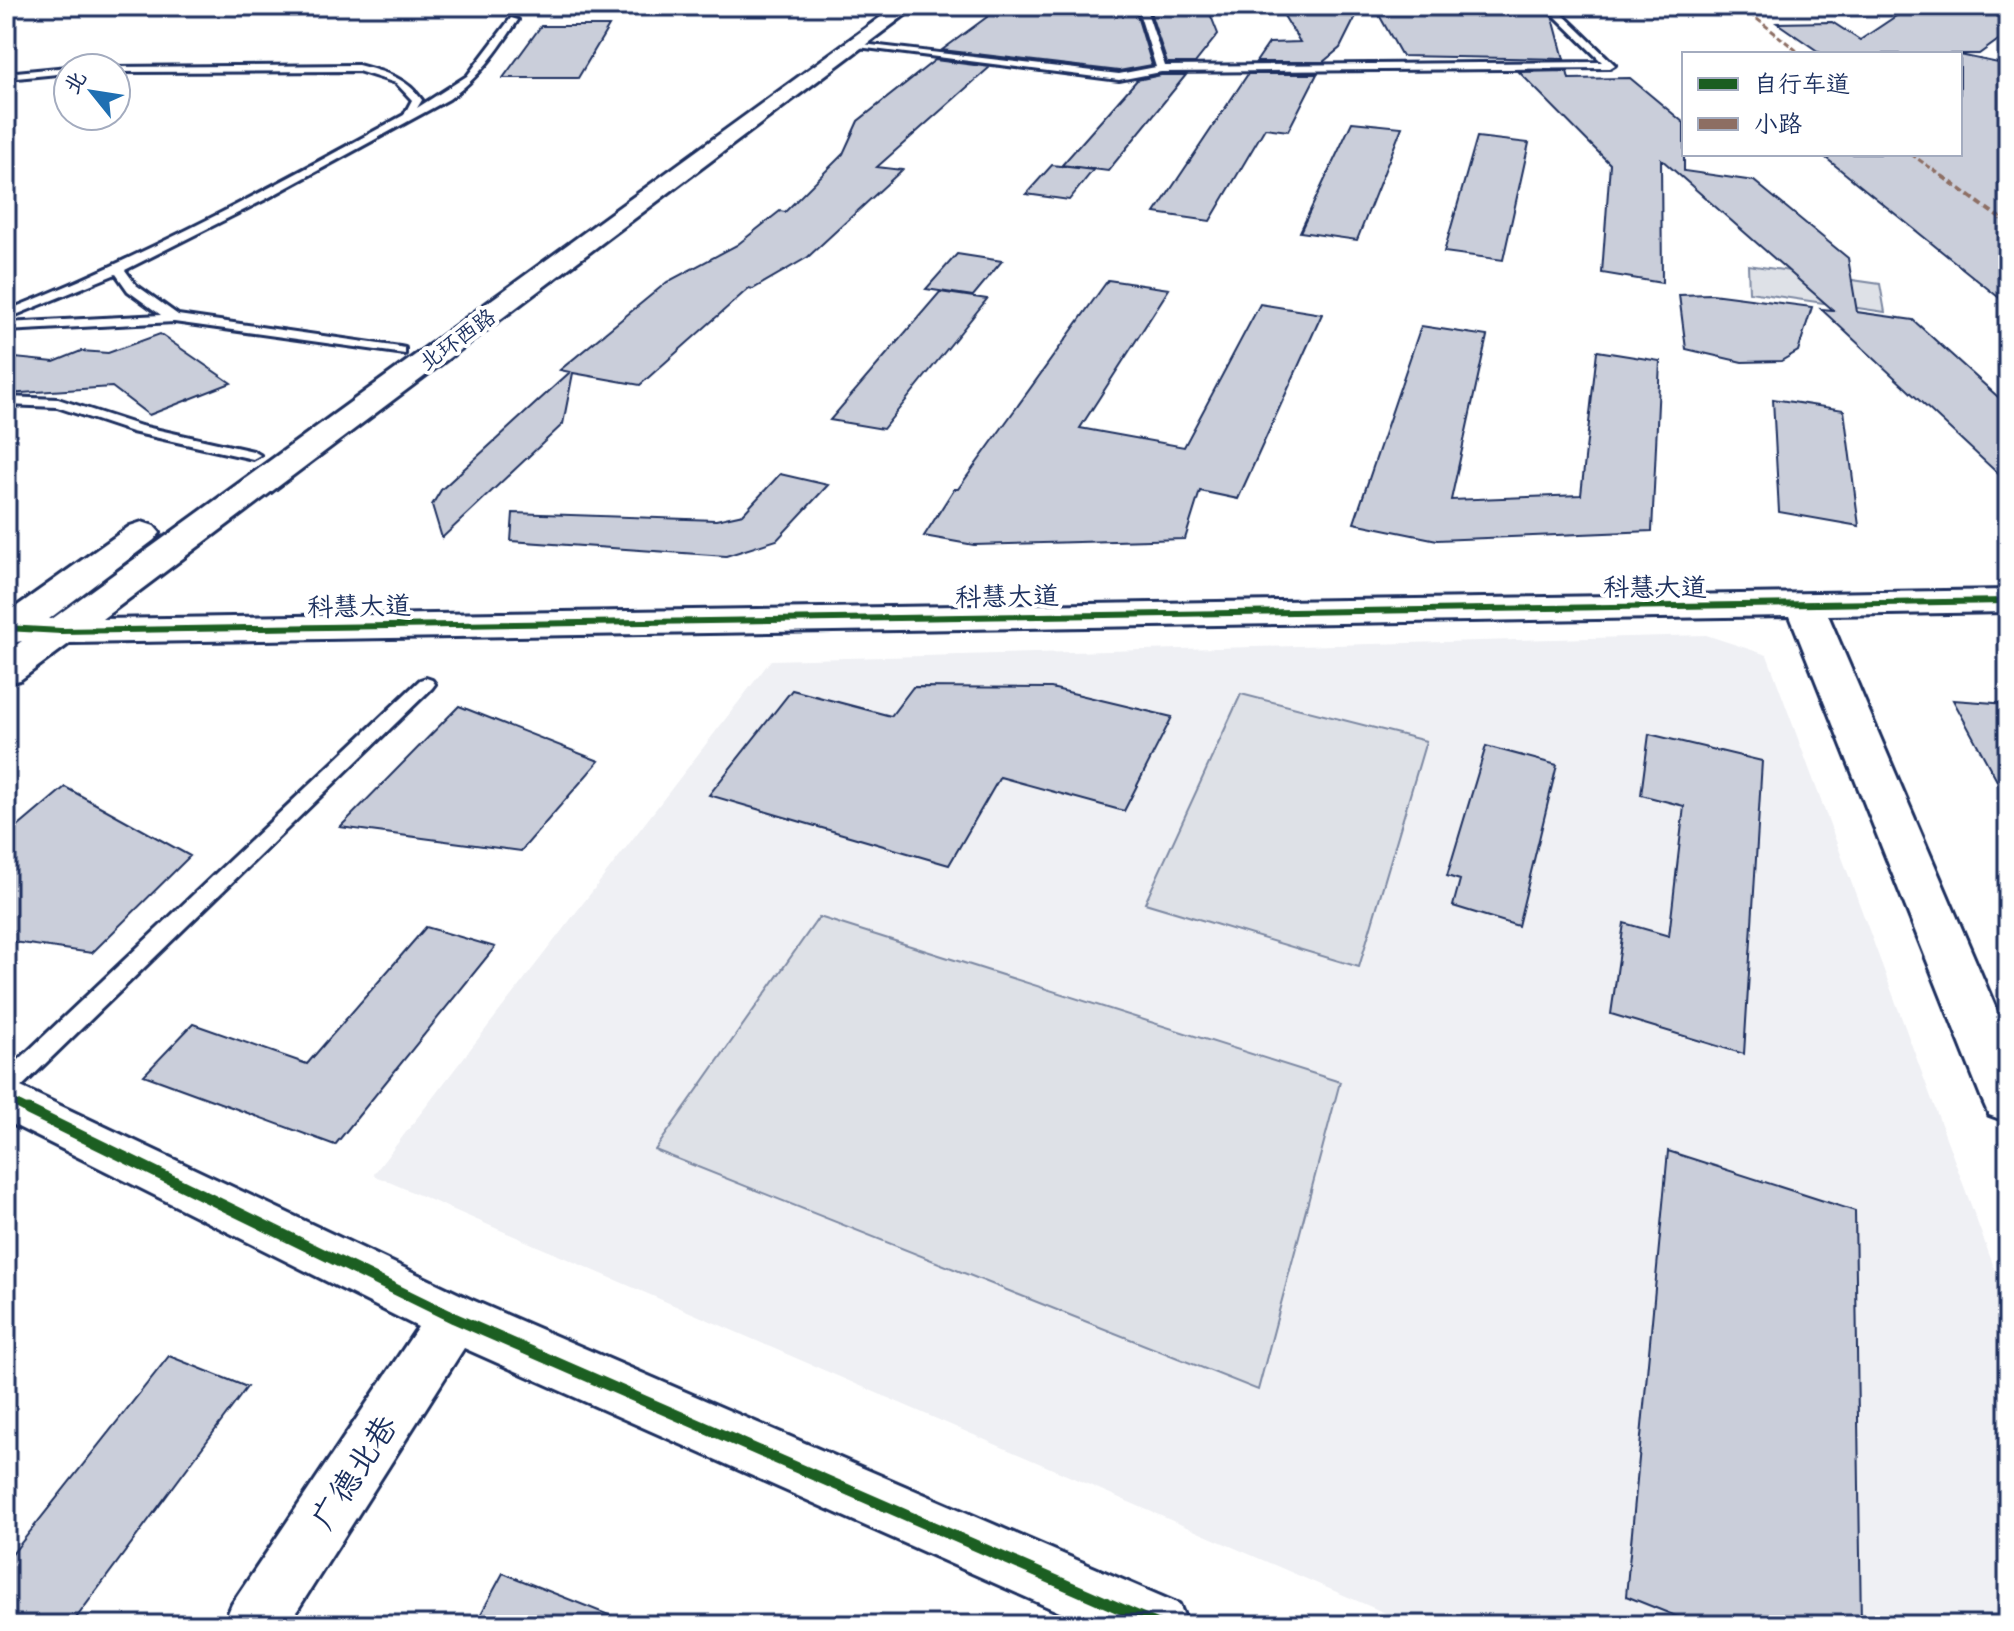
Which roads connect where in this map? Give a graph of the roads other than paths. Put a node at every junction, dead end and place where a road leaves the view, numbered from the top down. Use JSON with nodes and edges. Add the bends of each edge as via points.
{"nodes":[{"id":1,"x":884,"y":6,"type":"edge"},
{"id":2,"x":908,"y":6,"type":"edge"},
{"id":3,"x":1141,"y":6,"type":"edge"},
{"id":4,"x":1549,"y":6,"type":"edge"},
{"id":5,"x":514,"y":20,"type":"dead end"},
{"id":6,"x":854,"y":46,"type":"junction"},
{"id":7,"x":132,"y":69,"type":"edge"},
{"id":8,"x":1161,"y":69,"type":"junction"},
{"id":9,"x":52,"y":72,"type":"edge"},
{"id":10,"x":6,"y":76,"type":"edge"},
{"id":11,"x":408,"y":117,"type":"junction"},
{"id":12,"x":120,"y":271,"type":"junction"},
{"id":13,"x":6,"y":315,"type":"edge"},
{"id":14,"x":174,"y":318,"type":"junction"},
{"id":15,"x":6,"y":327,"type":"edge"},
{"id":16,"x":400,"y":351,"type":"junction"},
{"id":17,"x":6,"y":401,"type":"edge"},
{"id":18,"x":253,"y":455,"type":"junction"},
{"id":19,"x":228,"y":473,"type":"dead end"},
{"id":20,"x":165,"y":517,"type":"dead end"},
{"id":21,"x":2008,"y":601,"type":"edge"},
{"id":22,"x":1805,"y":606,"type":"junction"},
{"id":23,"x":61,"y":631,"type":"junction"},
{"id":24,"x":7,"y":634,"type":"edge"},
{"id":25,"x":6,"y":671,"type":"edge"},
{"id":26,"x":426,"y":684,"type":"dead end"},
{"id":27,"x":6,"y":1087,"type":"edge"},
{"id":28,"x":6,"y":1099,"type":"edge"},
{"id":29,"x":2008,"y":1099,"type":"edge"},
{"id":30,"x":454,"y":1318,"type":"junction"},
{"id":31,"x":253,"y":1625,"type":"edge"},
{"id":32,"x":1158,"y":1625,"type":"edge"}],
"edges":[{"from":1,"to":16,"type":"street","name":"北环西路"},
{"from":2,"to":6,"type":"street","name":"北环西路"},
{"from":3,"to":8,"type":"lane"},
{"from":4,"to":8,"type":"lane","via":[[1610,65]]},
{"from":5,"to":11,"type":"lane","via":[[473,80],[453,96]]},
{"from":6,"to":8,"type":"lane","via":[[1119,77]]},
{"from":6,"to":23,"type":"street","name":"北环西路"},
{"from":7,"to":11,"type":"lane","via":[[358,68],[410,86],[417,100]]},
{"from":9,"to":10,"type":"lane"},
{"from":11,"to":12,"type":"lane"},
{"from":12,"to":13,"type":"lane"},
{"from":12,"to":14,"type":"lane","via":[[132,288]]},
{"from":14,"to":15,"type":"lane"},
{"from":14,"to":16,"type":"lane"},
{"from":16,"to":18,"type":"street","name":"北环西路"},
{"from":17,"to":18,"type":"lane","via":[[58,403],[137,429]]},
{"from":18,"to":19,"type":"street","name":"北环西路"},
{"from":20,"to":24,"type":"street"},
{"from":21,"to":22,"type":"street","name":"科慧大道"},
{"from":22,"to":23,"type":"street","name":"科慧大道"},
{"from":22,"to":29,"type":"street"},
{"from":23,"to":24,"type":"street","name":"科慧大道"},
{"from":23,"to":25,"type":"street","name":"北环西路"},
{"from":26,"to":27,"type":"lane"},
{"from":28,"to":30,"type":"street"},
{"from":30,"to":31,"type":"street","name":"广德北巷"},
{"from":30,"to":32,"type":"street"}]}
